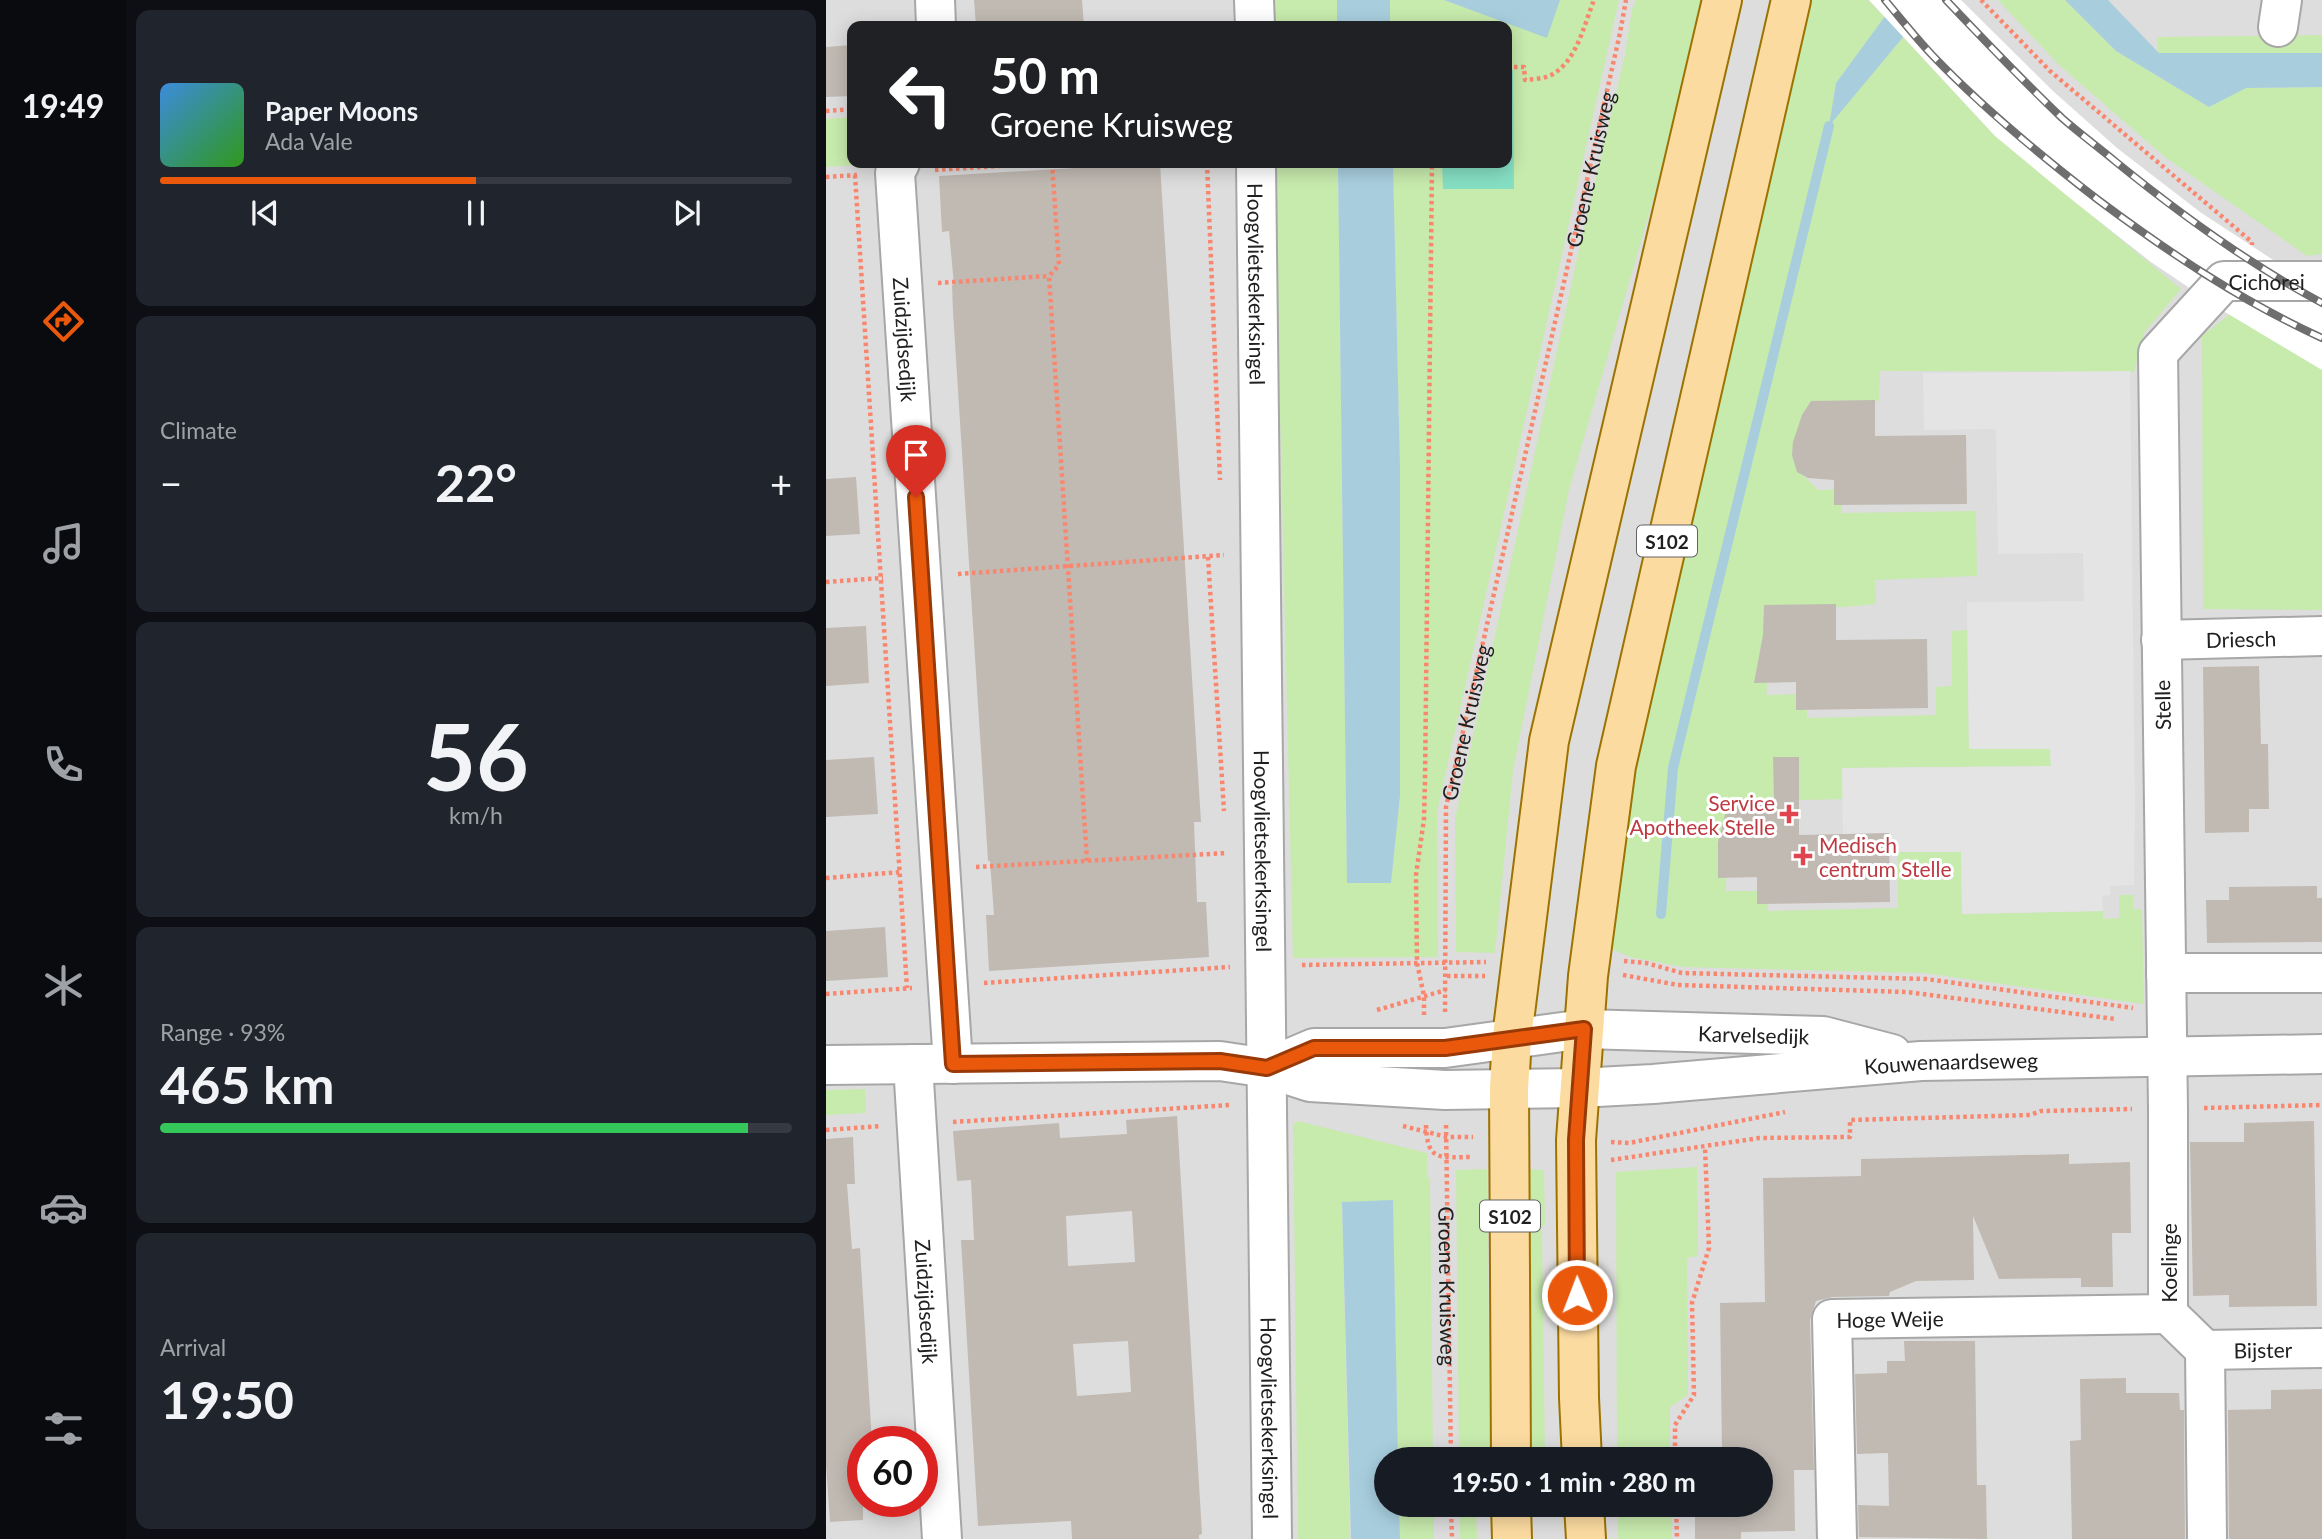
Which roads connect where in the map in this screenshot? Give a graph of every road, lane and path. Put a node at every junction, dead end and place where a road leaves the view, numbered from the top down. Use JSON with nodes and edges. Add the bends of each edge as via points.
{"nodes":[{"id":1,"x":935,"y":0,"type":"edge"},
{"id":2,"x":1254,"y":0,"type":"edge"},
{"id":3,"x":1594,"y":0,"type":"edge"},
{"id":4,"x":1626,"y":0,"type":"edge"},
{"id":5,"x":1722,"y":0,"type":"edge"},
{"id":6,"x":1791,"y":0,"type":"edge"},
{"id":7,"x":1981,"y":0,"type":"edge"},
{"id":8,"x":936,"y":21,"type":"edge"},
{"id":9,"x":1255,"y":21,"type":"edge"},
{"id":10,"x":1512,"y":67,"type":"edge"},
{"id":11,"x":847,"y":109,"type":"edge"},
{"id":12,"x":826,"y":111,"type":"edge"},
{"id":13,"x":898,"y":168,"type":"edge"},
{"id":14,"x":1052,"y":168,"type":"edge"},
{"id":15,"x":1207,"y":168,"type":"edge"},
{"id":16,"x":1256,"y":168,"type":"edge"},
{"id":17,"x":1432,"y":168,"type":"edge"},
{"id":18,"x":855,"y":175,"type":"dead end"},
{"id":19,"x":1049,"y":276,"type":"junction"},
{"id":20,"x":2322,"y":281,"type":"edge"},
{"id":21,"x":2256,"y":282,"type":"junction"},
{"id":22,"x":903,"y":285,"type":"junction"},
{"id":23,"x":2158,"y":353,"type":"joint"},
{"id":24,"x":1221,"y":489,"type":"dead end"},
{"id":25,"x":1223,"y":543,"type":"dead end"},
{"id":26,"x":1208,"y":557,"type":"junction"},
{"id":27,"x":1068,"y":566,"type":"junction"},
{"id":28,"x":921,"y":576,"type":"junction"},
{"id":29,"x":880,"y":578,"type":"junction"},
{"id":30,"x":826,"y":582,"type":"edge"},
{"id":31,"x":2322,"y":636,"type":"edge"},
{"id":32,"x":2161,"y":640,"type":"junction"},
{"id":33,"x":1224,"y":812,"type":"dead end"},
{"id":34,"x":1087,"y":860,"type":"junction"},
{"id":35,"x":1228,"y":865,"type":"dead end"},
{"id":36,"x":940,"y":869,"type":"junction"},
{"id":37,"x":899,"y":872,"type":"junction"},
{"id":38,"x":826,"y":878,"type":"edge"},
{"id":39,"x":2166,"y":973,"type":"junction"},
{"id":40,"x":2322,"y":973,"type":"edge"},
{"id":41,"x":1588,"y":976,"type":"junction"},
{"id":42,"x":907,"y":988,"type":"dead end"},
{"id":43,"x":2121,"y":1020,"type":"dead end"},
{"id":44,"x":1584,"y":1029,"type":"junction"},
{"id":45,"x":1512,"y":1037,"type":"junction"},
{"id":46,"x":1435,"y":1047,"type":"junction"},
{"id":47,"x":2322,"y":1054,"type":"edge"},
{"id":48,"x":2167,"y":1056,"type":"junction"},
{"id":49,"x":1921,"y":1061,"type":"junction"},
{"id":50,"x":953,"y":1064,"type":"junction"},
{"id":51,"x":826,"y":1065,"type":"edge"},
{"id":52,"x":913,"y":1065,"type":"junction"},
{"id":53,"x":1267,"y":1085,"type":"junction"},
{"id":54,"x":1579,"y":1088,"type":"junction"},
{"id":55,"x":1435,"y":1089,"type":"junction"},
{"id":56,"x":1509,"y":1089,"type":"junction"},
{"id":57,"x":2322,"y":1105,"type":"edge"},
{"id":58,"x":2168,"y":1109,"type":"junction"},
{"id":59,"x":917,"y":1124,"type":"junction"},
{"id":60,"x":826,"y":1130,"type":"edge"},
{"id":61,"x":1705,"y":1147,"type":"junction"},
{"id":62,"x":1447,"y":1157,"type":"junction"},
{"id":63,"x":1509,"y":1157,"type":"junction"},
{"id":64,"x":1576,"y":1159,"type":"junction"},
{"id":65,"x":2168,"y":1314,"type":"junction"},
{"id":66,"x":2322,"y":1348,"type":"edge"},
{"id":67,"x":2205,"y":1350,"type":"junction"},
{"id":68,"x":1451,"y":1447,"type":"edge"},
{"id":69,"x":1511,"y":1447,"type":"edge"},
{"id":70,"x":1581,"y":1447,"type":"edge"},
{"id":71,"x":1675,"y":1447,"type":"edge"},
{"id":72,"x":1451,"y":1517,"type":"edge"},
{"id":73,"x":1511,"y":1517,"type":"edge"},
{"id":74,"x":1585,"y":1517,"type":"edge"},
{"id":75,"x":1676,"y":1517,"type":"edge"},
{"id":76,"x":942,"y":1539,"type":"edge"},
{"id":77,"x":1272,"y":1539,"type":"edge"},
{"id":78,"x":1452,"y":1539,"type":"edge"},
{"id":79,"x":1512,"y":1539,"type":"edge"},
{"id":80,"x":1586,"y":1539,"type":"edge"},
{"id":81,"x":1676,"y":1539,"type":"edge"},
{"id":82,"x":1837,"y":1539,"type":"edge"},
{"id":83,"x":2207,"y":1539,"type":"edge"}],
"edges":[{"from":1,"to":8,"type":"street"},
{"from":2,"to":9,"type":"street"},
{"from":3,"to":10,"type":"path","via":[[1576,47],[1552,75],[1525,80],[1524,66]]},
{"from":4,"to":46,"type":"path","name":"Groene Kruisweg","via":[[1446,807]]},
{"from":5,"to":45,"type":"main road","number":"S102","via":[[1549,741]]},
{"from":6,"to":41,"type":"main road","number":"S102","via":[[1616,765]]},
{"from":7,"to":21,"type":"path","via":[[2050,71],[2252,242]]},
{"from":11,"to":12,"type":"path"},
{"from":13,"to":22,"type":"street","name":"Zuidzijdsedijk"},
{"from":14,"to":19,"type":"path","via":[[1059,265]]},
{"from":15,"to":24,"type":"path"},
{"from":16,"to":53,"type":"street","name":"Hoogvlietsekerksingel"},
{"from":17,"to":46,"type":"path","via":[[1425,780],[1416,875],[1417,963]]},
{"from":18,"to":29,"type":"path"},
{"from":19,"to":22,"type":"path"},
{"from":19,"to":27,"type":"path"},
{"from":20,"to":21,"type":"street","name":"Cichorei"},
{"from":21,"to":23,"type":"street","name":"Cichorei","via":[[2224,281]]},
{"from":22,"to":28,"type":"street","name":"Zuidzijdsedijk"},
{"from":23,"to":32,"type":"street","name":"Stelle"},
{"from":25,"to":26,"type":"path","via":[[1224,556]]},
{"from":26,"to":27,"type":"path"},
{"from":26,"to":33,"type":"path"},
{"from":27,"to":28,"type":"path"},
{"from":27,"to":34,"type":"path"},
{"from":28,"to":29,"type":"path"},
{"from":28,"to":36,"type":"street","name":"Zuidzijdsedijk"},
{"from":29,"to":30,"type":"path"},
{"from":29,"to":37,"type":"path"},
{"from":31,"to":32,"type":"street","name":"Driesch"},
{"from":32,"to":39,"type":"street","name":"Stelle"},
{"from":34,"to":35,"type":"path","via":[[1227,853]]},
{"from":34,"to":36,"type":"path"},
{"from":36,"to":37,"type":"path"},
{"from":36,"to":50,"type":"street","name":"Zuidzijdsedijk"},
{"from":37,"to":38,"type":"path"},
{"from":37,"to":42,"type":"path"},
{"from":39,"to":40,"type":"street"},
{"from":39,"to":48,"type":"street","name":"Stelle"},
{"from":41,"to":43,"type":"path","via":[[1629,975],[1678,985],[1907,992]]},
{"from":41,"to":44,"type":"main road","number":"S102"},
{"from":44,"to":45,"type":"street"},
{"from":44,"to":49,"type":"street","name":"Karvelsedijk","via":[[1824,1036]]},
{"from":44,"to":54,"type":"main road","number":"S102"},
{"from":45,"to":46,"type":"street"},
{"from":45,"to":56,"type":"main road","number":"S102"},
{"from":46,"to":53,"type":"street","via":[[1314,1048]]},
{"from":47,"to":48,"type":"street","name":"Kouwenaardseweg"},
{"from":48,"to":49,"type":"street","name":"Kouwenaardseweg"},
{"from":48,"to":58,"type":"street","name":"Koelinge"},
{"from":49,"to":54,"type":"street","name":"Kouwenaardseweg"},
{"from":50,"to":52,"type":"street"},
{"from":50,"to":53,"type":"street","via":[[1220,1061]]},
{"from":51,"to":52,"type":"street"},
{"from":52,"to":59,"type":"street","name":"Zuidzijdsedijk"},
{"from":53,"to":55,"type":"street","via":[[1310,1082]]},
{"from":53,"to":59,"type":"path"},
{"from":53,"to":77,"type":"street","name":"Hoogvlietsekerksingel"},
{"from":54,"to":56,"type":"street"},
{"from":54,"to":64,"type":"main road","number":"S102"},
{"from":55,"to":56,"type":"street"},
{"from":55,"to":62,"type":"path","name":"Groene Kruisweg"},
{"from":55,"to":62,"type":"path","via":[[1427,1146],[1434,1154]]},
{"from":56,"to":63,"type":"main road","number":"S102"},
{"from":57,"to":58,"type":"path"},
{"from":58,"to":61,"type":"path","via":[[1850,1120],[1850,1137],[1759,1138]]},
{"from":58,"to":65,"type":"street","name":"Koelinge"},
{"from":59,"to":60,"type":"path"},
{"from":59,"to":76,"type":"street","name":"Zuidzijdsedijk"},
{"from":61,"to":64,"type":"path","via":[[1619,1160]]},
{"from":61,"to":71,"type":"path","via":[[1709,1248],[1692,1303],[1694,1395],[1675,1425]]},
{"from":62,"to":63,"type":"path"},
{"from":62,"to":68,"type":"path","name":"Groene Kruisweg"},
{"from":63,"to":69,"type":"main road","number":"S102"},
{"from":64,"to":70,"type":"main road","number":"S102"},
{"from":65,"to":67,"type":"street","name":"Koelinge"},
{"from":65,"to":82,"type":"street","name":"Hoge Weije","via":[[1832,1319]]},
{"from":66,"to":67,"type":"street","name":"Bijster"},
{"from":67,"to":83,"type":"street"},
{"from":72,"to":78,"type":"path"},
{"from":73,"to":79,"type":"main road"},
{"from":74,"to":80,"type":"main road"},
{"from":75,"to":81,"type":"path"}]}
